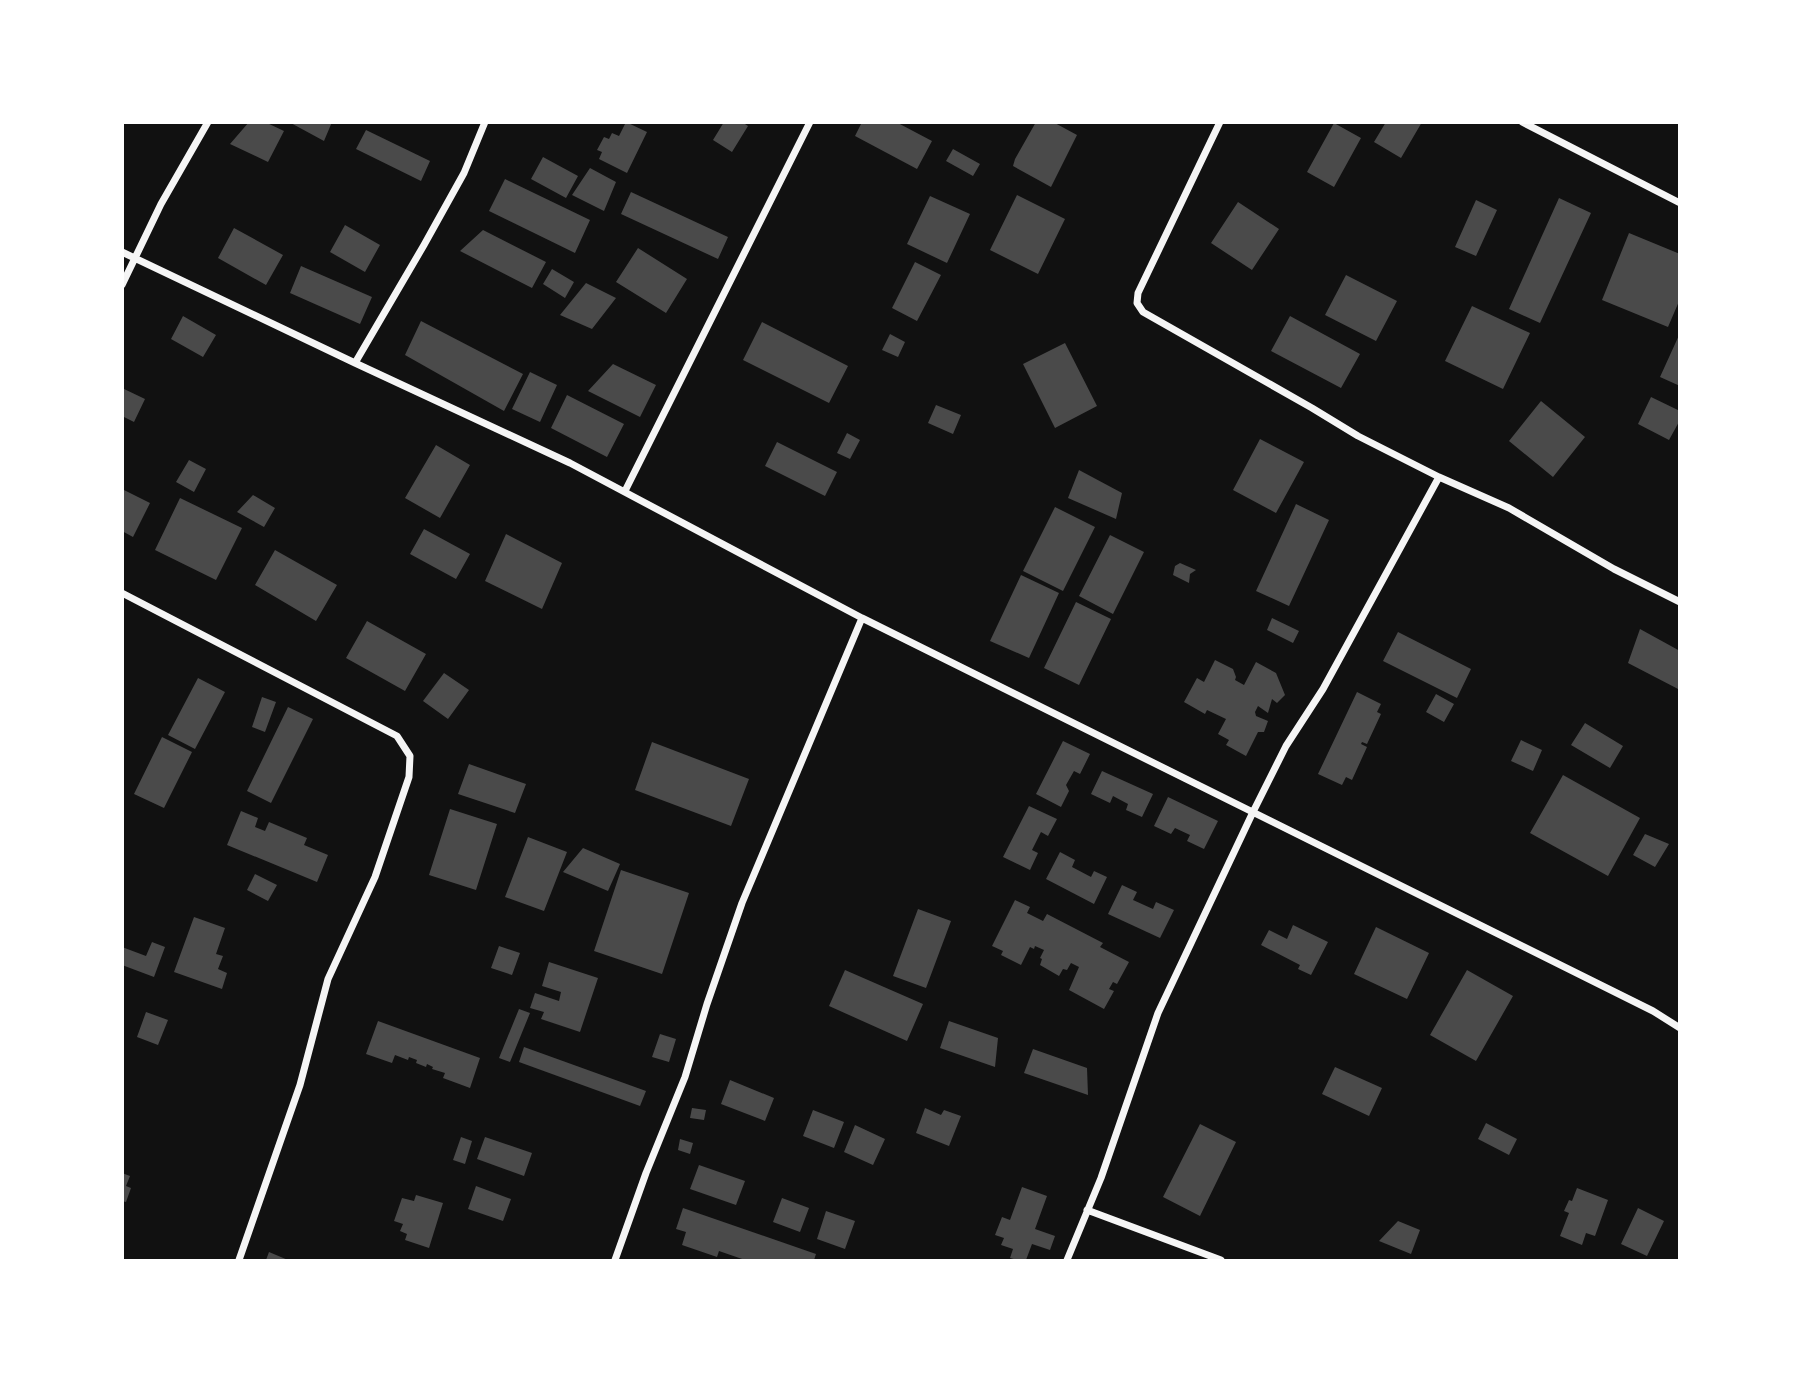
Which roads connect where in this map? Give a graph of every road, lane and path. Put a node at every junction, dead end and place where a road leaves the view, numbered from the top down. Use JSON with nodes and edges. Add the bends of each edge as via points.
{"nodes":[{"id":1,"x":208,"y":122,"type":"edge"},
{"id":2,"x":485,"y":122,"type":"edge"},
{"id":3,"x":810,"y":122,"type":"edge"},
{"id":4,"x":1220,"y":122,"type":"edge"},
{"id":5,"x":1522,"y":122,"type":"edge"},
{"id":6,"x":1679,"y":203,"type":"edge"},
{"id":7,"x":122,"y":252,"type":"edge"},
{"id":8,"x":135,"y":258,"type":"junction"},
{"id":9,"x":122,"y":285,"type":"edge"},
{"id":10,"x":355,"y":363,"type":"junction"},
{"id":11,"x":1438,"y":477,"type":"junction"},
{"id":12,"x":625,"y":491,"type":"junction"},
{"id":13,"x":122,"y":593,"type":"edge"},
{"id":14,"x":1679,"y":602,"type":"edge"},
{"id":15,"x":862,"y":618,"type":"junction"},
{"id":16,"x":1252,"y":812,"type":"junction"},
{"id":17,"x":1679,"y":1028,"type":"edge"},
{"id":18,"x":1087,"y":1210,"type":"junction"},
{"id":19,"x":239,"y":1261,"type":"edge"},
{"id":20,"x":615,"y":1261,"type":"edge"},
{"id":21,"x":1067,"y":1261,"type":"edge"},
{"id":22,"x":1221,"y":1261,"type":"edge"}],
"edges":[{"from":1,"to":8,"type":"street"},
{"from":2,"to":10,"type":"street","via":[[464,173]]},
{"from":3,"to":12,"type":"street"},
{"from":4,"to":11,"type":"street","via":[[1138,293],[1143,312]]},
{"from":5,"to":6,"type":"street"},
{"from":7,"to":8,"type":"street"},
{"from":8,"to":9,"type":"street"},
{"from":8,"to":10,"type":"street"},
{"from":10,"to":12,"type":"street"},
{"from":11,"to":14,"type":"street","via":[[1509,508]]},
{"from":11,"to":16,"type":"street"},
{"from":12,"to":15,"type":"street"},
{"from":13,"to":19,"type":"street","via":[[397,736],[410,757],[409,777],[375,877],[328,979],[300,1085]]},
{"from":15,"to":16,"type":"street"},
{"from":15,"to":20,"type":"street","via":[[742,903],[685,1077]]},
{"from":16,"to":17,"type":"street"},
{"from":16,"to":18,"type":"street","via":[[1158,1013]]},
{"from":18,"to":21,"type":"street"},
{"from":18,"to":22,"type":"street"}]}
